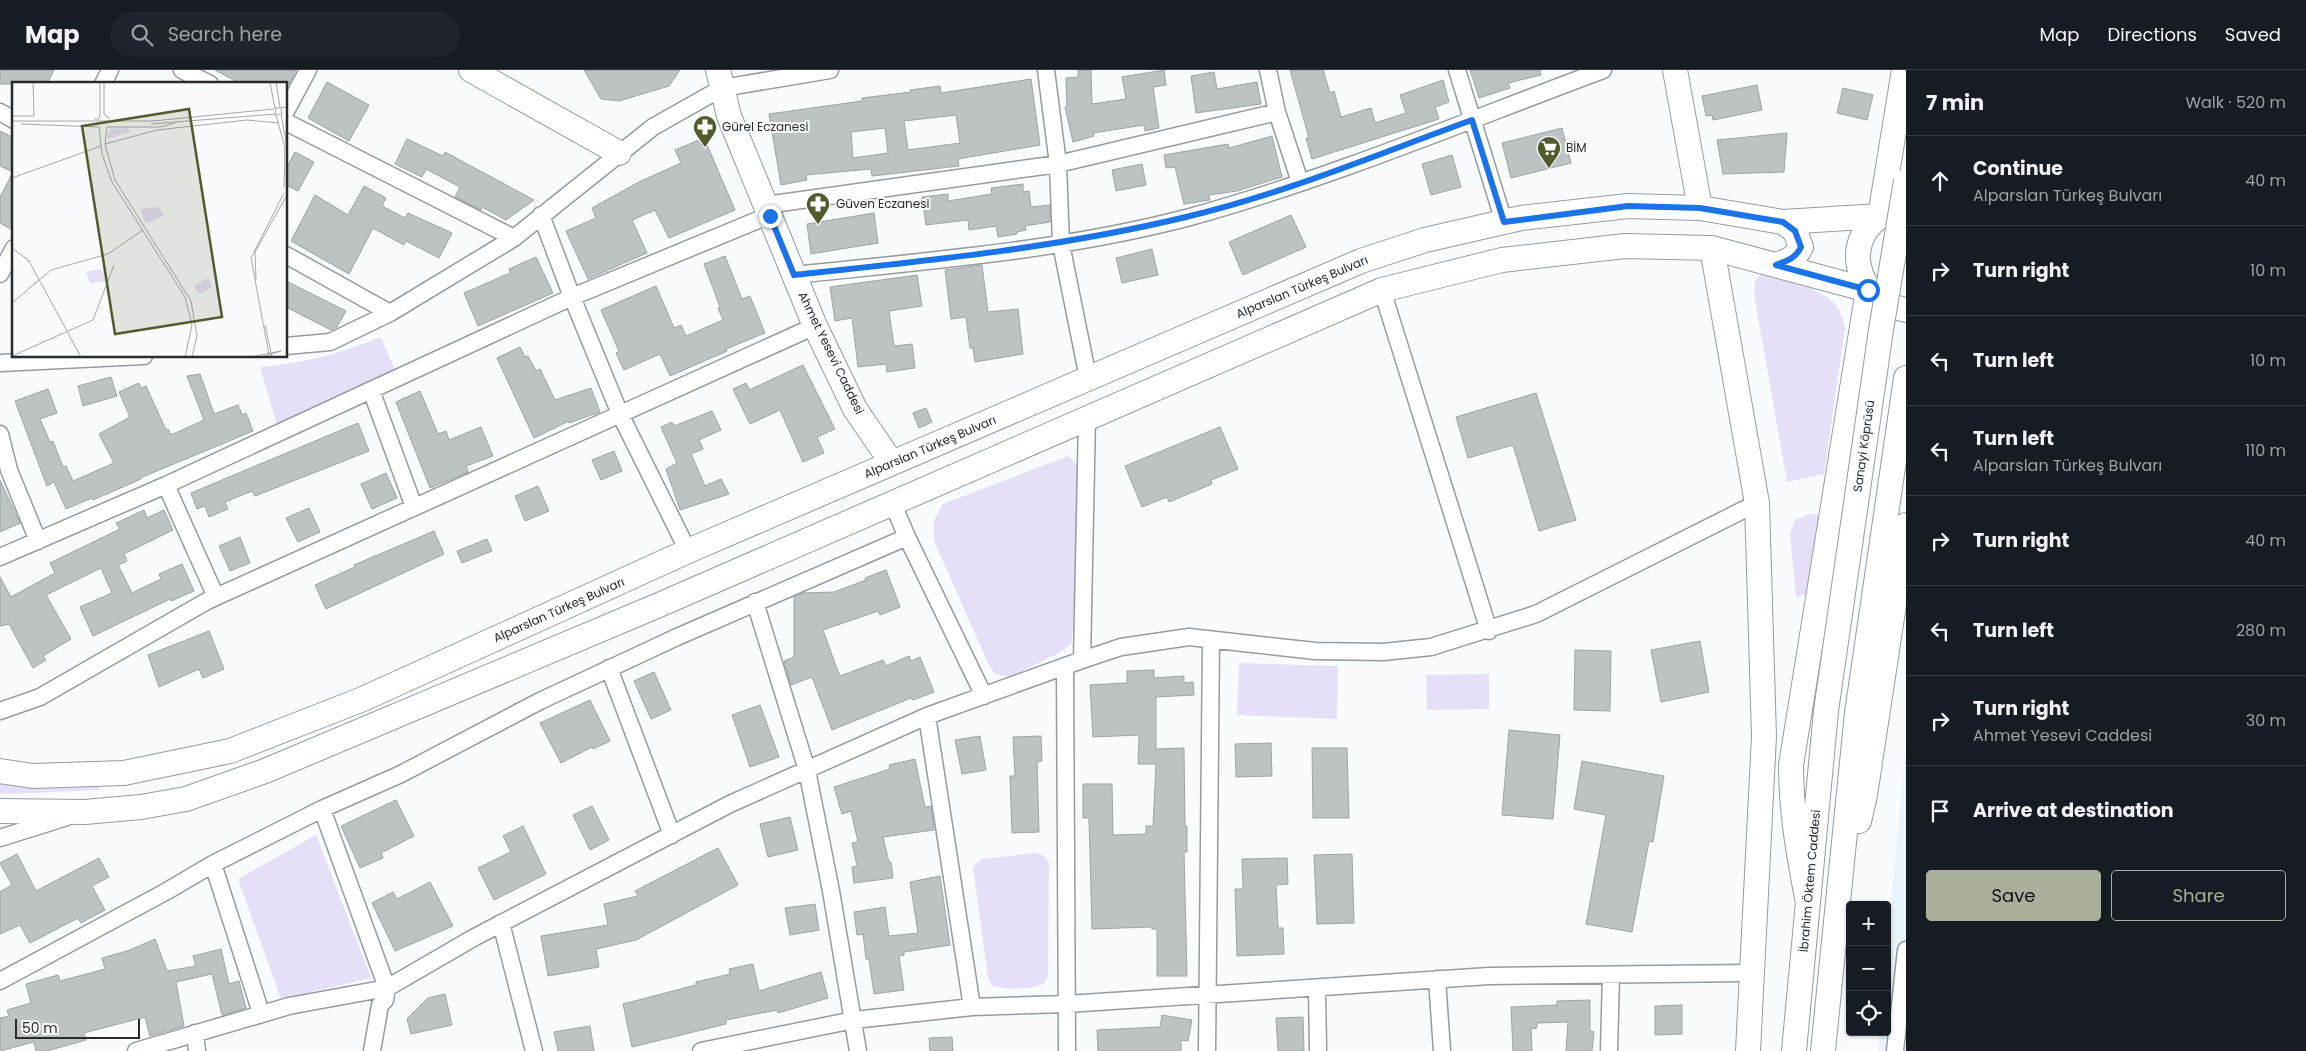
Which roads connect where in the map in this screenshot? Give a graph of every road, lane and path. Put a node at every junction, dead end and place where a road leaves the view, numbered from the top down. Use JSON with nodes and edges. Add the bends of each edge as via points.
{"nodes":[{"id":1,"x":110,"y":70,"type":"edge"},
{"id":2,"x":182,"y":70,"type":"edge"},
{"id":3,"x":308,"y":70,"type":"edge"},
{"id":4,"x":471,"y":70,"type":"edge"},
{"id":5,"x":830,"y":70,"type":"edge"},
{"id":6,"x":1046,"y":70,"type":"edge"},
{"id":7,"x":1268,"y":70,"type":"edge"},
{"id":8,"x":1457,"y":70,"type":"edge"},
{"id":9,"x":1603,"y":70,"type":"edge"},
{"id":10,"x":1675,"y":70,"type":"edge"},
{"id":11,"x":1904,"y":70,"type":"edge"},
{"id":12,"x":720,"y":79,"type":"edge"},
{"id":13,"x":104,"y":82,"type":"edge"},
{"id":14,"x":206,"y":82,"type":"edge"},
{"id":15,"x":288,"y":107,"type":"edge"},
{"id":16,"x":0,"y":112,"type":"edge"},
{"id":17,"x":1277,"y":112,"type":"junction"},
{"id":18,"x":12,"y":119,"type":"edge"},
{"id":19,"x":1472,"y":120,"type":"junction"},
{"id":20,"x":288,"y":123,"type":"edge"},
{"id":21,"x":619,"y":153,"type":"junction"},
{"id":22,"x":1058,"y":164,"type":"junction"},
{"id":23,"x":1906,"y":181,"type":"edge"},
{"id":24,"x":1300,"y":182,"type":"junction"},
{"id":25,"x":1906,"y":207,"type":"edge"},
{"id":26,"x":1700,"y":208,"type":"junction"},
{"id":27,"x":768,"y":210,"type":"junction"},
{"id":28,"x":541,"y":214,"type":"junction"},
{"id":29,"x":1880,"y":216,"type":"junction"},
{"id":30,"x":1504,"y":222,"type":"junction"},
{"id":31,"x":1783,"y":222,"type":"junction"},
{"id":32,"x":514,"y":238,"type":"junction"},
{"id":33,"x":1061,"y":244,"type":"junction"},
{"id":34,"x":1712,"y":248,"type":"junction"},
{"id":35,"x":10,"y":250,"type":"edge"},
{"id":36,"x":288,"y":256,"type":"edge"},
{"id":37,"x":1776,"y":265,"type":"junction"},
{"id":38,"x":0,"y":274,"type":"edge"},
{"id":39,"x":794,"y":275,"type":"junction"},
{"id":40,"x":1382,"y":290,"type":"junction"},
{"id":41,"x":1868,"y":290,"type":"junction"},
{"id":42,"x":572,"y":297,"type":"junction"},
{"id":43,"x":1906,"y":310,"type":"edge"},
{"id":44,"x":390,"y":312,"type":"junction"},
{"id":45,"x":815,"y":326,"type":"junction"},
{"id":46,"x":288,"y":346,"type":"edge"},
{"id":47,"x":96,"y":358,"type":"edge"},
{"id":48,"x":0,"y":362,"type":"edge"},
{"id":49,"x":1088,"y":378,"type":"junction"},
{"id":50,"x":1906,"y":378,"type":"edge"},
{"id":51,"x":371,"y":390,"type":"junction"},
{"id":52,"x":620,"y":414,"type":"junction"},
{"id":53,"x":1087,"y":418,"type":"junction"},
{"id":54,"x":0,"y":434,"type":"edge"},
{"id":55,"x":892,"y":463,"type":"junction"},
{"id":56,"x":166,"y":485,"type":"junction"},
{"id":57,"x":892,"y":502,"type":"junction"},
{"id":58,"x":1757,"y":503,"type":"junction"},
{"id":59,"x":414,"y":507,"type":"junction"},
{"id":60,"x":1906,"y":525,"type":"edge"},
{"id":61,"x":906,"y":536,"type":"junction"},
{"id":62,"x":38,"y":541,"type":"junction"},
{"id":63,"x":688,"y":551,"type":"junction"},
{"id":64,"x":0,"y":557,"type":"edge"},
{"id":65,"x":216,"y":597,"type":"junction"},
{"id":66,"x":755,"y":602,"type":"junction"},
{"id":67,"x":1490,"y":631,"type":"junction"},
{"id":68,"x":1210,"y":640,"type":"junction"},
{"id":69,"x":1082,"y":660,"type":"junction"},
{"id":70,"x":1065,"y":666,"type":"junction"},
{"id":71,"x":609,"y":668,"type":"junction"},
{"id":72,"x":984,"y":696,"type":"junction"},
{"id":73,"x":0,"y":711,"type":"edge"},
{"id":74,"x":1826,"y":711,"type":"joint"},
{"id":75,"x":928,"y":716,"type":"junction"},
{"id":76,"x":807,"y":770,"type":"junction"},
{"id":77,"x":0,"y":772,"type":"edge"},
{"id":78,"x":322,"y":809,"type":"junction"},
{"id":79,"x":0,"y":811,"type":"edge"},
{"id":80,"x":85,"y":812,"type":"junction"},
{"id":81,"x":672,"y":835,"type":"junction"},
{"id":82,"x":0,"y":838,"type":"edge"},
{"id":83,"x":213,"y":864,"type":"junction"},
{"id":84,"x":1838,"y":902,"type":"junction"},
{"id":85,"x":1808,"y":903,"type":"junction"},
{"id":86,"x":501,"y":923,"type":"junction"},
{"id":87,"x":1906,"y":950,"type":"edge"},
{"id":88,"x":1751,"y":973,"type":"junction"},
{"id":89,"x":1611,"y":975,"type":"junction"},
{"id":90,"x":1437,"y":980,"type":"junction"},
{"id":91,"x":0,"y":981,"type":"edge"},
{"id":92,"x":387,"y":988,"type":"junction"},
{"id":93,"x":1317,"y":988,"type":"junction"},
{"id":94,"x":1206,"y":995,"type":"junction"},
{"id":95,"x":1066,"y":1004,"type":"junction"},
{"id":96,"x":972,"y":1007,"type":"junction"},
{"id":97,"x":262,"y":1014,"type":"junction"},
{"id":98,"x":854,"y":1020,"type":"junction"},
{"id":99,"x":195,"y":1034,"type":"junction"},
{"id":100,"x":136,"y":1051,"type":"edge"},
{"id":101,"x":198,"y":1051,"type":"edge"},
{"id":102,"x":372,"y":1051,"type":"edge"},
{"id":103,"x":534,"y":1051,"type":"edge"},
{"id":104,"x":701,"y":1051,"type":"edge"},
{"id":105,"x":858,"y":1051,"type":"edge"},
{"id":106,"x":1067,"y":1051,"type":"edge"},
{"id":107,"x":1207,"y":1051,"type":"edge"},
{"id":108,"x":1318,"y":1051,"type":"edge"},
{"id":109,"x":1442,"y":1051,"type":"edge"},
{"id":110,"x":1609,"y":1051,"type":"edge"},
{"id":111,"x":1748,"y":1051,"type":"edge"},
{"id":112,"x":1794,"y":1051,"type":"edge"},
{"id":113,"x":1823,"y":1051,"type":"edge"},
{"id":114,"x":1895,"y":1051,"type":"edge"}],
"edges":[{"from":1,"to":13,"type":"street"},
{"from":2,"to":14,"type":"street"},
{"from":3,"to":15,"type":"street"},
{"from":4,"to":21,"type":"main road"},
{"from":5,"to":12,"type":"street"},
{"from":6,"to":22,"type":"street"},
{"from":7,"to":17,"type":"street"},
{"from":8,"to":19,"type":"street"},
{"from":9,"to":19,"type":"street"},
{"from":10,"to":26,"type":"main road"},
{"from":11,"to":29,"type":"main road"},
{"from":12,"to":21,"type":"street"},
{"from":12,"to":27,"type":"main road","name":"Ahmet Yesevi Caddesi","via":[[729,116]]},
{"from":16,"to":18,"type":"street"},
{"from":17,"to":22,"type":"street"},
{"from":17,"to":24,"type":"street"},
{"from":19,"to":24,"type":"street"},
{"from":19,"to":30,"type":"street"},
{"from":20,"to":32,"type":"street"},
{"from":21,"to":28,"type":"street"},
{"from":22,"to":27,"type":"street"},
{"from":22,"to":33,"type":"street"},
{"from":23,"to":74,"type":"main road","name":"Sanayi Köprüsü","bridge":true},
{"from":24,"to":33,"type":"street","via":[[1188,217]]},
{"from":25,"to":29,"type":"main road"},
{"from":26,"to":30,"type":"main road","name":"Alparslan Türkeş Bulvarı","via":[[1628,206]]},
{"from":26,"to":31,"type":"main road","name":"Alparslan Türkeş Bulvarı"},
{"from":27,"to":39,"type":"main road","name":"Ahmet Yesevi Caddesi"},
{"from":27,"to":42,"type":"street"},
{"from":28,"to":32,"type":"street"},
{"from":28,"to":42,"type":"street"},
{"from":29,"to":31,"type":"main road","name":"Alparslan Türkeş Bulvarı"},
{"from":29,"to":41,"type":"main road","via":[[1860,242],[1860,275]]},
{"from":30,"to":49,"type":"main road","name":"Alparslan Türkeş Bulvarı","via":[[1425,240],[1361,261]]},
{"from":31,"to":37,"type":"main road","via":[[1795,231],[1801,247],[1794,257]]},
{"from":32,"to":44,"type":"street"},
{"from":33,"to":39,"type":"street"},
{"from":33,"to":49,"type":"street"},
{"from":34,"to":37,"type":"main road"},
{"from":34,"to":40,"type":"main road","via":[[1626,246],[1502,260]]},
{"from":34,"to":58,"type":"main road"},
{"from":35,"to":38,"type":"street"},
{"from":36,"to":44,"type":"street"},
{"from":37,"to":41,"type":"main road"},
{"from":39,"to":45,"type":"main road","name":"Ahmet Yesevi Caddesi"},
{"from":40,"to":53,"type":"main road"},
{"from":40,"to":67,"type":"street"},
{"from":41,"to":43,"type":"main road","via":[[1879,301]]},
{"from":41,"to":85,"type":"main road","via":[[1791,765],[1795,836]]},
{"from":42,"to":51,"type":"street"},
{"from":42,"to":52,"type":"street"},
{"from":44,"to":46,"type":"street","via":[[330,342]]},
{"from":45,"to":52,"type":"street"},
{"from":45,"to":55,"type":"main road","name":"Ahmet Yesevi Caddesi","via":[[855,409]]},
{"from":47,"to":48,"type":"street"},
{"from":49,"to":55,"type":"main road","name":"Alparslan Türkeş Bulvarı"},
{"from":50,"to":84,"type":"main road","via":[[1857,713]]},
{"from":51,"to":56,"type":"street"},
{"from":51,"to":59,"type":"street"},
{"from":52,"to":59,"type":"street"},
{"from":52,"to":63,"type":"street"},
{"from":53,"to":57,"type":"main road"},
{"from":53,"to":69,"type":"street"},
{"from":54,"to":62,"type":"street","via":[[9,470]]},
{"from":55,"to":63,"type":"main road","name":"Alparslan Türkeş Bulvarı"},
{"from":56,"to":62,"type":"street"},
{"from":56,"to":65,"type":"street"},
{"from":57,"to":61,"type":"street"},
{"from":57,"to":80,"type":"main road","via":[[659,605],[265,771],[186,799]]},
{"from":58,"to":67,"type":"street","via":[[1536,614]]},
{"from":58,"to":88,"type":"main road","via":[[1764,736]]},
{"from":59,"to":65,"type":"street"},
{"from":60,"to":84,"type":"main road","via":[[1865,794]]},
{"from":61,"to":66,"type":"street"},
{"from":61,"to":72,"type":"street"},
{"from":62,"to":64,"type":"street"},
{"from":63,"to":77,"type":"main road","name":"Alparslan Türkeş Bulvarı","via":[[362,699],[230,751],[124,773],[33,776]]},
{"from":65,"to":73,"type":"street","via":[[40,697]]},
{"from":66,"to":71,"type":"street"},
{"from":66,"to":76,"type":"street"},
{"from":67,"to":68,"type":"street","via":[[1431,647],[1383,652],[1315,650]]},
{"from":68,"to":69,"type":"street","via":[[1189,637],[1121,647]]},
{"from":68,"to":94,"type":"street"},
{"from":69,"to":70,"type":"street"},
{"from":70,"to":72,"type":"street"},
{"from":70,"to":95,"type":"street"},
{"from":71,"to":78,"type":"street","via":[[401,774]]},
{"from":71,"to":81,"type":"street"},
{"from":72,"to":75,"type":"street"},
{"from":74,"to":85,"type":"main road","name":"İbrahim Öktem Caddesi"},
{"from":75,"to":76,"type":"street"},
{"from":75,"to":96,"type":"street"},
{"from":76,"to":81,"type":"street","via":[[730,804]]},
{"from":76,"to":98,"type":"street"},
{"from":78,"to":83,"type":"street"},
{"from":78,"to":92,"type":"street"},
{"from":79,"to":80,"type":"main road"},
{"from":80,"to":82,"type":"street"},
{"from":81,"to":86,"type":"street"},
{"from":83,"to":91,"type":"street"},
{"from":83,"to":97,"type":"street"},
{"from":84,"to":113,"type":"main road"},
{"from":85,"to":112,"type":"main road","name":"İbrahim Öktem Caddesi"},
{"from":86,"to":92,"type":"street"},
{"from":86,"to":103,"type":"street"},
{"from":87,"to":114,"type":"street"},
{"from":88,"to":89,"type":"street"},
{"from":88,"to":111,"type":"main road"},
{"from":89,"to":90,"type":"street","via":[[1489,976]]},
{"from":89,"to":110,"type":"street"},
{"from":90,"to":93,"type":"street"},
{"from":90,"to":109,"type":"street"},
{"from":92,"to":97,"type":"street"},
{"from":92,"to":102,"type":"street","via":[[385,1000],[380,1005]]},
{"from":93,"to":94,"type":"street"},
{"from":93,"to":108,"type":"street"},
{"from":94,"to":95,"type":"street"},
{"from":94,"to":107,"type":"street"},
{"from":95,"to":96,"type":"street"},
{"from":95,"to":106,"type":"street"},
{"from":96,"to":98,"type":"street"},
{"from":97,"to":99,"type":"street"},
{"from":98,"to":104,"type":"street"},
{"from":98,"to":105,"type":"street"},
{"from":99,"to":100,"type":"street"},
{"from":99,"to":101,"type":"street"}]}
